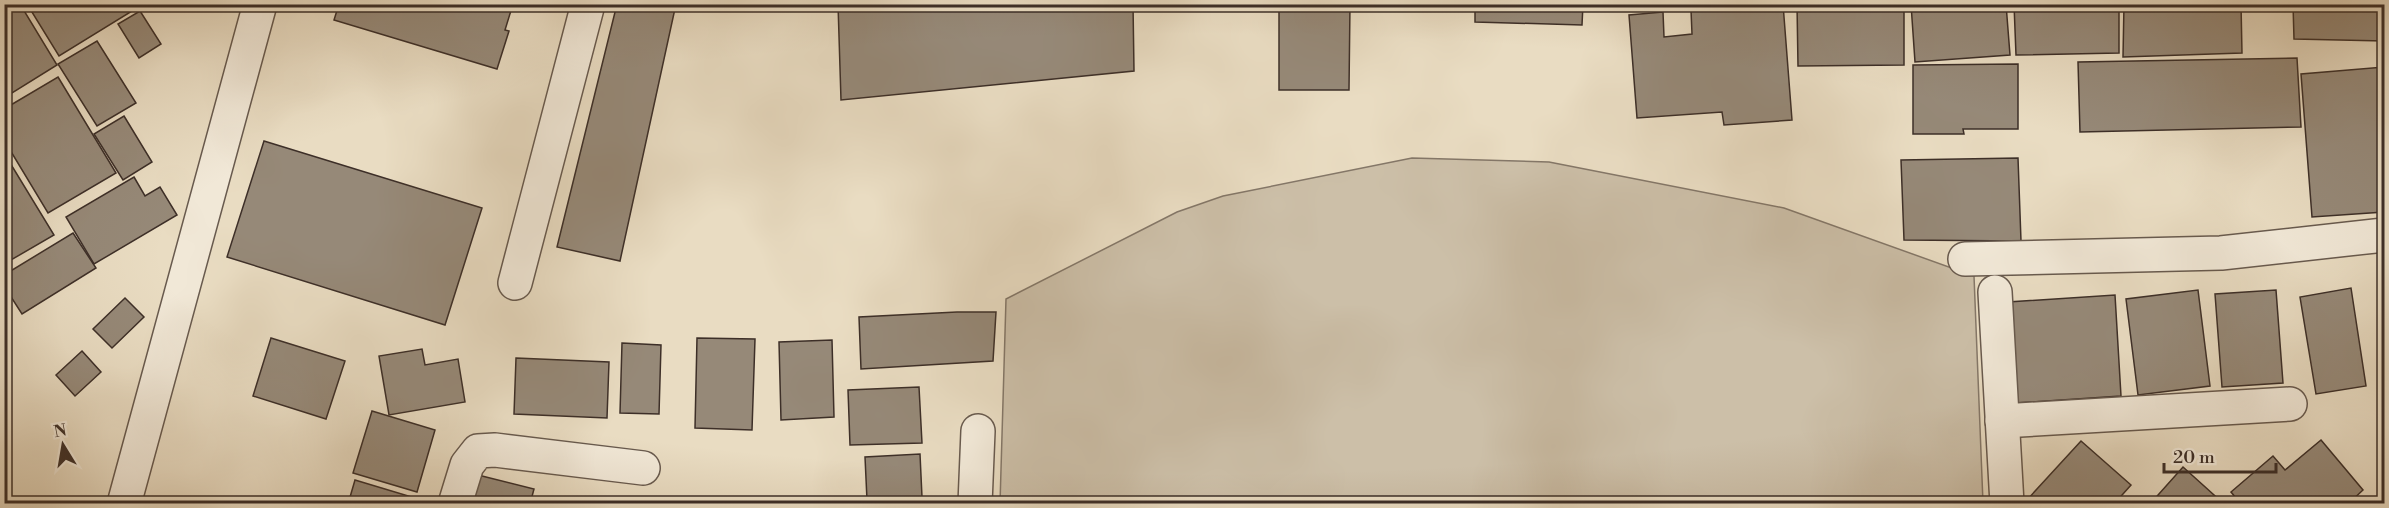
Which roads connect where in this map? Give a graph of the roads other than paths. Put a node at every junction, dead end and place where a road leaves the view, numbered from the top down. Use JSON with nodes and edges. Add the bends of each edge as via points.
{"nodes":[{"id":1,"x":260,"y":4,"type":"edge"},
{"id":2,"x":588,"y":4,"type":"edge"},
{"id":3,"x":2385,"y":235,"type":"edge"},
{"id":4,"x":1965,"y":259,"type":"dead end"},
{"id":5,"x":515,"y":284,"type":"dead end"},
{"id":6,"x":1995,"y":292,"type":"dead end"},
{"id":7,"x":2290,"y":404,"type":"dead end"},
{"id":8,"x":2002,"y":420,"type":"junction"},
{"id":9,"x":978,"y":431,"type":"dead end"},
{"id":10,"x":643,"y":468,"type":"dead end"},
{"id":11,"x":123,"y":504,"type":"edge"},
{"id":12,"x":455,"y":504,"type":"edge"},
{"id":13,"x":975,"y":504,"type":"edge"},
{"id":14,"x":2007,"y":504,"type":"edge"}],
"edges":[{"from":1,"to":11,"type":"street"},
{"from":2,"to":5,"type":"street"},
{"from":3,"to":4,"type":"street","via":[[2221,252]]},
{"from":6,"to":8,"type":"street"},
{"from":7,"to":8,"type":"street"},
{"from":8,"to":14,"type":"street"},
{"from":9,"to":13,"type":"street"},
{"from":10,"to":12,"type":"street","via":[[478,451],[467,465]]}]}
